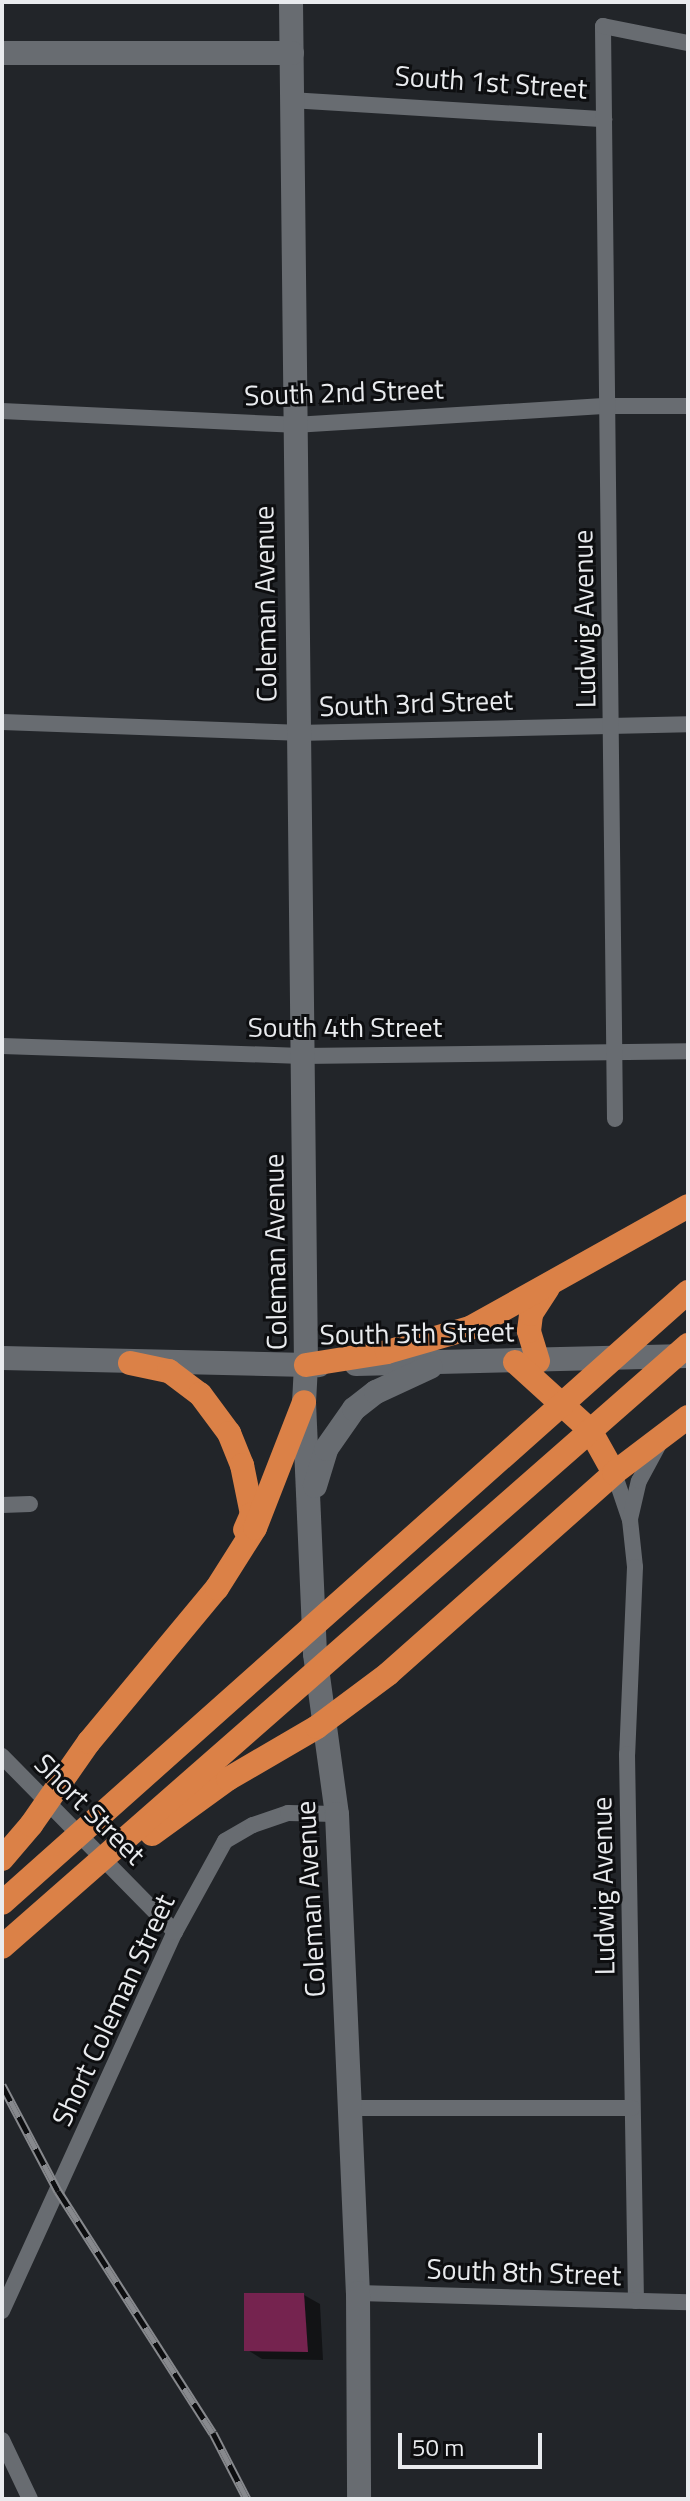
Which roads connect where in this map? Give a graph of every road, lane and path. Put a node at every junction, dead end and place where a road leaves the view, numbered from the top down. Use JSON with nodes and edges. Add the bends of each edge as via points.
{"nodes":[{"id":1,"x":291,"y":2,"type":"edge"},
{"id":2,"x":688,"y":43,"type":"edge"},
{"id":3,"x":2,"y":53,"type":"edge"},
{"id":4,"x":292,"y":53,"type":"junction"},
{"id":5,"x":290,"y":100,"type":"junction"},
{"id":6,"x":604,"y":119,"type":"junction"},
{"id":7,"x":607,"y":406,"type":"junction"},
{"id":8,"x":688,"y":406,"type":"edge"},
{"id":9,"x":2,"y":411,"type":"edge"},
{"id":10,"x":294,"y":425,"type":"junction"},
{"id":11,"x":2,"y":722,"type":"edge"},
{"id":12,"x":611,"y":723,"type":"junction"},
{"id":13,"x":688,"y":724,"type":"edge"},
{"id":14,"x":297,"y":733,"type":"junction"},
{"id":15,"x":2,"y":1046,"type":"edge"},
{"id":16,"x":615,"y":1050,"type":"junction"},
{"id":17,"x":688,"y":1051,"type":"edge"},
{"id":18,"x":302,"y":1056,"type":"junction"},
{"id":19,"x":615,"y":1119,"type":"dead end"},
{"id":20,"x":688,"y":1206,"type":"edge"},
{"id":21,"x":552,"y":1283,"type":"junction"},
{"id":22,"x":688,"y":1292,"type":"edge"},
{"id":23,"x":688,"y":1345,"type":"edge"},
{"id":24,"x":688,"y":1356,"type":"edge"},
{"id":25,"x":2,"y":1358,"type":"edge"},
{"id":26,"x":526,"y":1361,"type":"junction"},
{"id":27,"x":130,"y":1363,"type":"junction"},
{"id":28,"x":437,"y":1363,"type":"junction"},
{"id":29,"x":306,"y":1365,"type":"junction"},
{"id":30,"x":304,"y":1402,"type":"junction"},
{"id":31,"x":688,"y":1417,"type":"edge"},
{"id":32,"x":662,"y":1437,"type":"junction"},
{"id":33,"x":614,"y":1473,"type":"junction"},
{"id":34,"x":30,"y":1504,"type":"dead end"},
{"id":35,"x":2,"y":1505,"type":"edge"},
{"id":36,"x":308,"y":1508,"type":"junction"},
{"id":37,"x":630,"y":1520,"type":"junction"},
{"id":38,"x":217,"y":1588,"type":"junction"},
{"id":39,"x":2,"y":1756,"type":"edge"},
{"id":40,"x":337,"y":1814,"type":"junction"},
{"id":41,"x":2,"y":1859,"type":"edge"},
{"id":42,"x":2,"y":1903,"type":"edge"},
{"id":43,"x":175,"y":1932,"type":"junction"},
{"id":44,"x":9,"y":1939,"type":"edge"},
{"id":45,"x":351,"y":2108,"type":"junction"},
{"id":46,"x":632,"y":2108,"type":"junction"},
{"id":47,"x":358,"y":2293,"type":"junction"},
{"id":48,"x":636,"y":2301,"type":"junction"},
{"id":49,"x":688,"y":2302,"type":"edge"},
{"id":50,"x":2,"y":2311,"type":"edge"},
{"id":51,"x":2,"y":2440,"type":"edge"},
{"id":52,"x":30,"y":2499,"type":"edge"},
{"id":53,"x":359,"y":2499,"type":"edge"}],
"edges":[{"from":1,"to":4,"type":"street","name":"Coleman Avenue"},
{"from":2,"to":6,"type":"street","name":"South 1st Street","via":[[603,26]]},
{"from":3,"to":4,"type":"street"},
{"from":4,"to":5,"type":"street","name":"Coleman Avenue"},
{"from":5,"to":6,"type":"street","name":"South 1st Street"},
{"from":5,"to":10,"type":"street","name":"Coleman Avenue"},
{"from":6,"to":7,"type":"street","name":"Ludwig Avenue"},
{"from":7,"to":8,"type":"street","name":"South 2nd Street"},
{"from":7,"to":10,"type":"street","name":"South 2nd Street"},
{"from":7,"to":12,"type":"street","name":"Ludwig Avenue"},
{"from":9,"to":10,"type":"street","name":"South 2nd Street"},
{"from":10,"to":14,"type":"street","name":"Coleman Avenue"},
{"from":11,"to":14,"type":"street","name":"South 3rd Street"},
{"from":12,"to":13,"type":"street","name":"South 3rd Street"},
{"from":12,"to":14,"type":"street","name":"South 3rd Street"},
{"from":12,"to":16,"type":"street","name":"Ludwig Avenue"},
{"from":14,"to":18,"type":"street","name":"Coleman Avenue"},
{"from":15,"to":18,"type":"street","name":"South 4th Street"},
{"from":16,"to":17,"type":"street","name":"South 4th Street"},
{"from":16,"to":18,"type":"street","name":"South 4th Street"},
{"from":16,"to":19,"type":"street","name":"Ludwig Avenue"},
{"from":18,"to":29,"type":"street","name":"Coleman Avenue"},
{"from":20,"to":21,"type":"highway"},
{"from":21,"to":26,"type":"highway","via":[[531,1314]]},
{"from":21,"to":29,"type":"highway","via":[[470,1328],[387,1352]]},
{"from":22,"to":42,"type":"highway"},
{"from":23,"to":44,"type":"highway"},
{"from":24,"to":26,"type":"street","name":"South 5th Street"},
{"from":25,"to":27,"type":"street","name":"South 5th Street"},
{"from":26,"to":28,"type":"street","name":"South 5th Street"},
{"from":26,"to":33,"type":"highway","via":[[590,1430]]},
{"from":27,"to":29,"type":"street","name":"South 5th Street"},
{"from":27,"to":38,"type":"highway","via":[[169,1371],[200,1394],[233,1443],[252,1514]]},
{"from":28,"to":29,"type":"street","name":"South 5th Street"},
{"from":28,"to":36,"type":"street","via":[[376,1392],[354,1409],[326,1449]]},
{"from":29,"to":30,"type":"street","name":"Coleman Avenue"},
{"from":30,"to":36,"type":"street","name":"Coleman Avenue"},
{"from":30,"to":38,"type":"highway","via":[[255,1528]]},
{"from":31,"to":32,"type":"highway"},
{"from":32,"to":33,"type":"highway"},
{"from":32,"to":37,"type":"street","via":[[639,1481]]},
{"from":33,"to":37,"type":"street","name":"Ludwig Avenue"},
{"from":33,"to":44,"type":"highway","via":[[388,1674],[317,1727],[228,1779]]},
{"from":34,"to":35,"type":"street"},
{"from":36,"to":40,"type":"street","name":"Coleman Avenue","via":[[315,1654]]},
{"from":37,"to":46,"type":"street","name":"Ludwig Avenue","via":[[635,1567],[627,1754]]},
{"from":38,"to":41,"type":"highway","via":[[89,1742]]},
{"from":39,"to":43,"type":"street","name":"Short Street"},
{"from":40,"to":43,"type":"street","name":"Short Coleman Street","via":[[288,1813],[225,1841]]},
{"from":40,"to":45,"type":"street","name":"Coleman Avenue"},
{"from":43,"to":50,"type":"street","name":"Short Coleman Street"},
{"from":45,"to":46,"type":"street"},
{"from":45,"to":47,"type":"street","name":"Coleman Avenue"},
{"from":46,"to":48,"type":"street","name":"Ludwig Avenue"},
{"from":47,"to":48,"type":"street","name":"South 8th Street"},
{"from":47,"to":53,"type":"street","name":"Coleman Avenue"},
{"from":48,"to":49,"type":"street","name":"South 8th Street"},
{"from":51,"to":52,"type":"street"}]}
